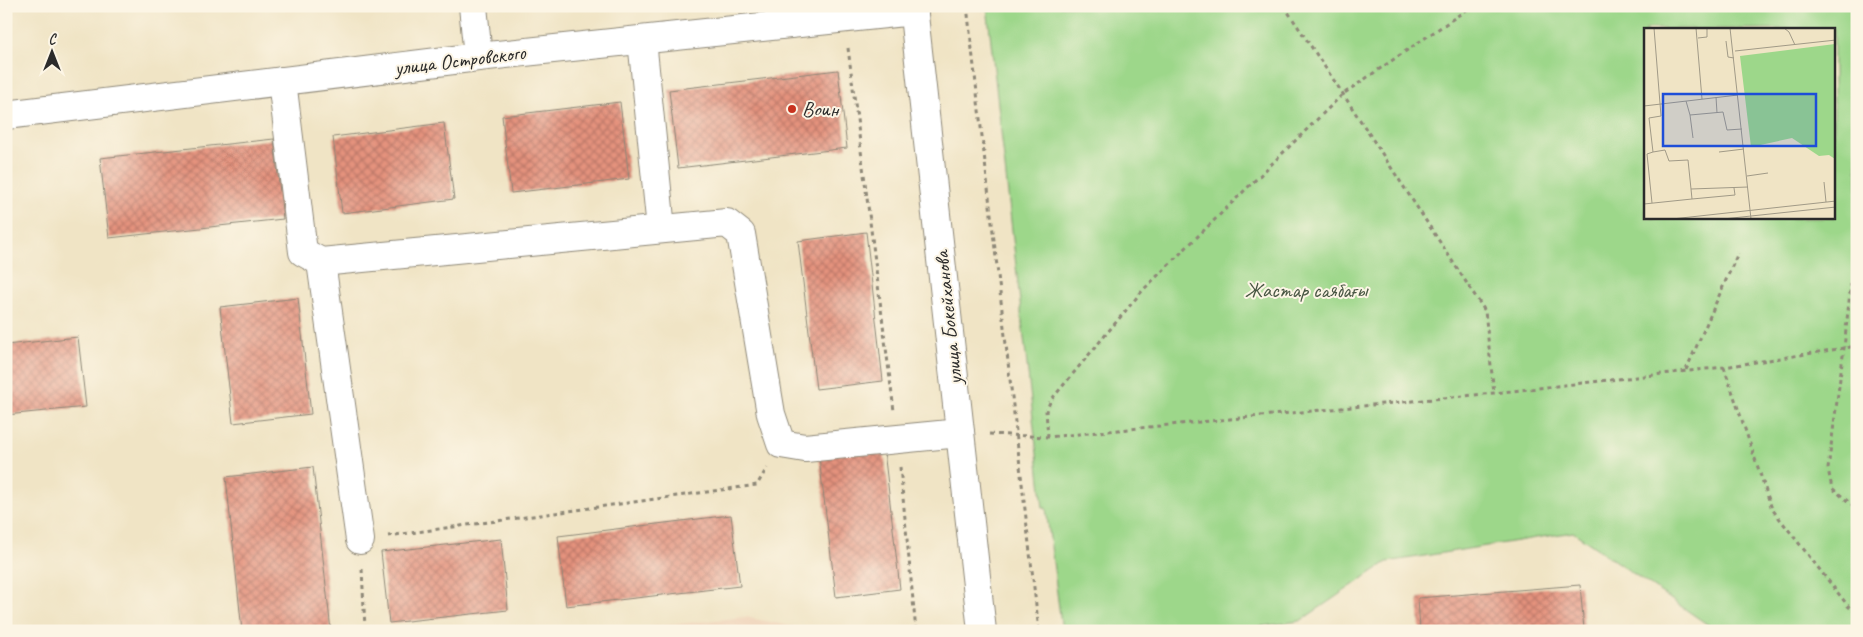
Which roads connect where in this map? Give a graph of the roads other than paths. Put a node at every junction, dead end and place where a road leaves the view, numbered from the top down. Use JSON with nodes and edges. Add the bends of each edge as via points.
{"nodes":[{"id":1,"x":473,"y":6,"type":"edge"},
{"id":2,"x":914,"y":9,"type":"edge"},
{"id":3,"x":642,"y":40,"type":"junction"},
{"id":4,"x":478,"y":57,"type":"junction"},
{"id":5,"x":282,"y":82,"type":"junction"},
{"id":6,"x":6,"y":114,"type":"edge"},
{"id":7,"x":661,"y":229,"type":"junction"},
{"id":8,"x":321,"y":262,"type":"junction"},
{"id":9,"x":960,"y":433,"type":"junction"},
{"id":10,"x":360,"y":540,"type":"road end"},
{"id":11,"x":982,"y":631,"type":"edge"}],
"edges":[{"from":1,"to":4,"type":"street"},
{"from":2,"to":3,"type":"street","name":"улица Островского"},
{"from":2,"to":9,"type":"street","name":"улица Бокейханова"},
{"from":3,"to":4,"type":"street","name":"улица Островского"},
{"from":3,"to":7,"type":"street"},
{"from":4,"to":5,"type":"street","name":"улица Островского"},
{"from":5,"to":6,"type":"street","name":"улица Островского"},
{"from":5,"to":8,"type":"street","via":[[303,252]]},
{"from":7,"to":8,"type":"street"},
{"from":7,"to":9,"type":"street","via":[[727,223],[741,234],[771,414],[781,444],[805,448]]},
{"from":8,"to":10,"type":"street"},
{"from":9,"to":11,"type":"street","name":"улица Бокейханова"}]}
